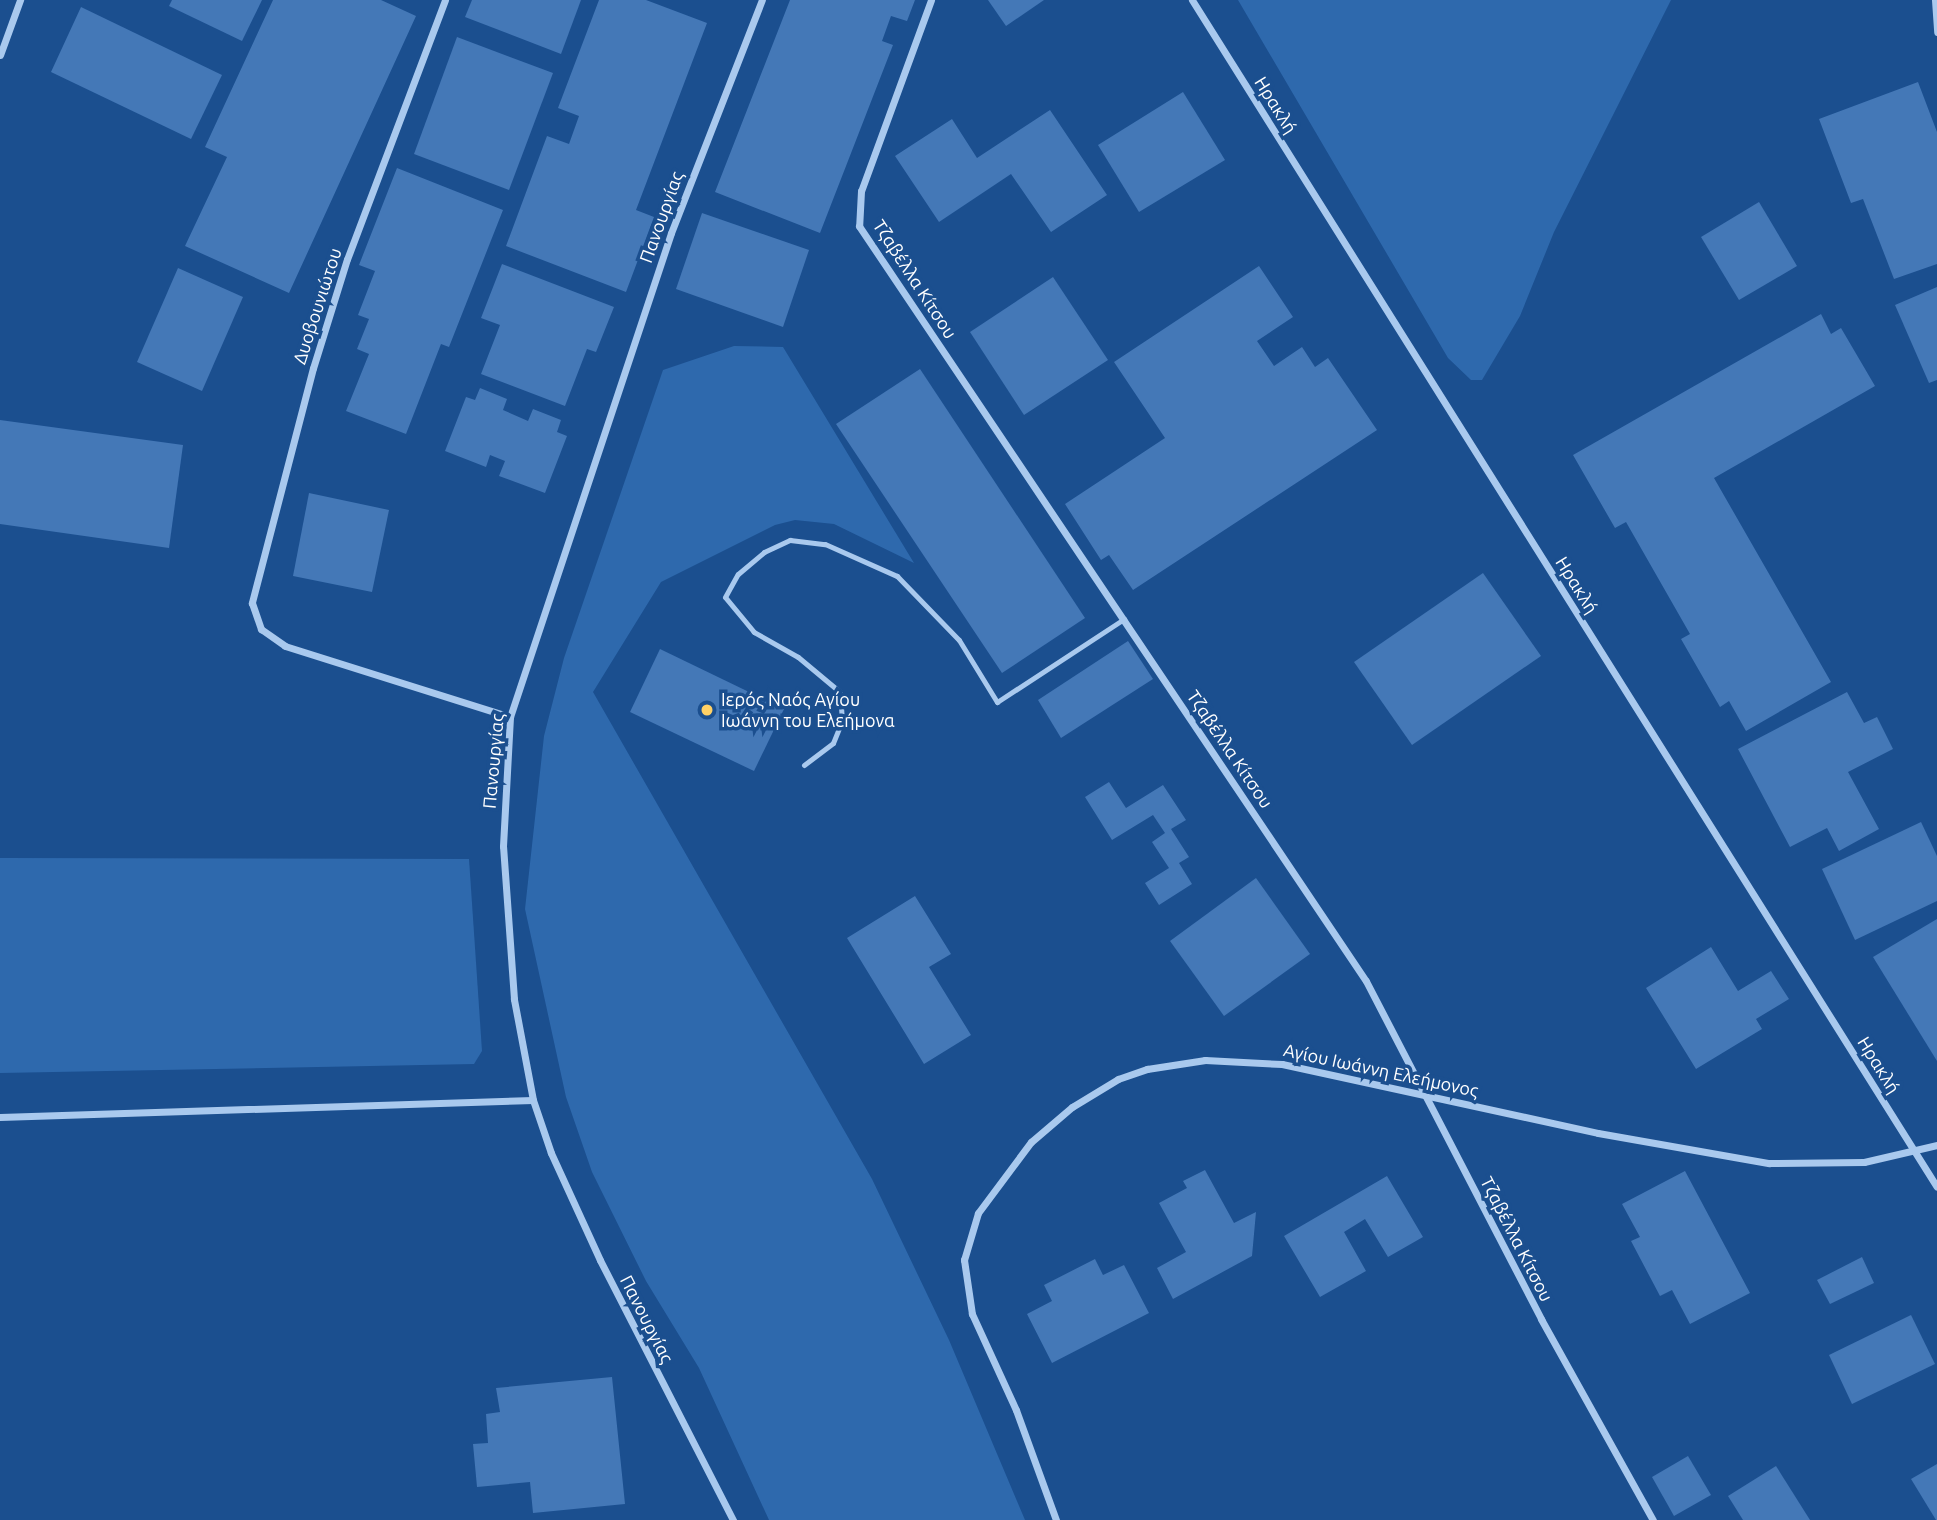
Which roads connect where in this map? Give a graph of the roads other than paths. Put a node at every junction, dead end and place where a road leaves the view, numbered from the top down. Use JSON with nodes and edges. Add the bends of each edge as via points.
{"nodes":[{"id":1,"x":20,"y":0,"type":"edge"},
{"id":2,"x":444,"y":0,"type":"edge"},
{"id":3,"x":762,"y":0,"type":"edge"},
{"id":4,"x":931,"y":0,"type":"edge"},
{"id":5,"x":1192,"y":0,"type":"edge"},
{"id":6,"x":1935,"y":0,"type":"edge"},
{"id":7,"x":1937,"y":32,"type":"edge"},
{"id":8,"x":0,"y":55,"type":"edge"},
{"id":9,"x":1124,"y":619,"type":"junction"},
{"id":10,"x":510,"y":717,"type":"junction"},
{"id":11,"x":804,"y":765,"type":"dead end"},
{"id":12,"x":1429,"y":1096,"type":"junction"},
{"id":13,"x":533,"y":1100,"type":"junction"},
{"id":14,"x":0,"y":1117,"type":"edge"},
{"id":15,"x":1937,"y":1145,"type":"edge"},
{"id":16,"x":1915,"y":1152,"type":"junction"},
{"id":17,"x":1937,"y":1186,"type":"edge"},
{"id":18,"x":733,"y":1520,"type":"edge"},
{"id":19,"x":1056,"y":1520,"type":"edge"},
{"id":20,"x":1653,"y":1520,"type":"edge"}],
"edges":[{"from":1,"to":8,"type":"street"},
{"from":2,"to":10,"type":"street","name":"Δυοβουνιώτου","via":[[347,259],[313,368],[252,603],[261,629],[285,646]]},
{"from":3,"to":10,"type":"street","name":"Πανουργίας","via":[[671,233]]},
{"from":4,"to":9,"type":"street","name":"Τζαβέλλα Κίτσου","via":[[861,191],[859,226]]},
{"from":5,"to":16,"type":"street","name":"Ηρακλή"},
{"from":6,"to":7,"type":"street"},
{"from":9,"to":11,"type":"lane","via":[[997,702],[959,640],[897,576],[825,544],[790,540],[764,552],[738,575],[725,597],[754,632],[799,657],[840,692],[842,721],[833,743]]},
{"from":9,"to":12,"type":"street","name":"Τζαβέλλα Κίτσου","via":[[1334,932]]},
{"from":10,"to":13,"type":"street","name":"Πανουργίας","via":[[504,880],[514,999]]},
{"from":12,"to":16,"type":"street","name":"Αγίου Ιωάννη Ελεήμονος","via":[[1598,1133],[1769,1163],[1842,1164]]},
{"from":12,"to":19,"type":"street","name":"Αγίου Ιωάννη Ελεήμονος","via":[[1282,1064],[1235,1060],[1180,1063],[1118,1079],[1052,1122],[993,1190],[966,1241],[966,1296],[1021,1422]]},
{"from":12,"to":20,"type":"street","name":"Τζαβέλλα Κίτσου","via":[[1528,1295]]},
{"from":13,"to":14,"type":"street"},
{"from":13,"to":18,"type":"street","name":"Πανουργίας","via":[[551,1153],[600,1260]]},
{"from":15,"to":16,"type":"street","name":"Αγίου Ιωάννη Ελεήμονος"},
{"from":16,"to":17,"type":"street","name":"Ηρακλή"}]}
